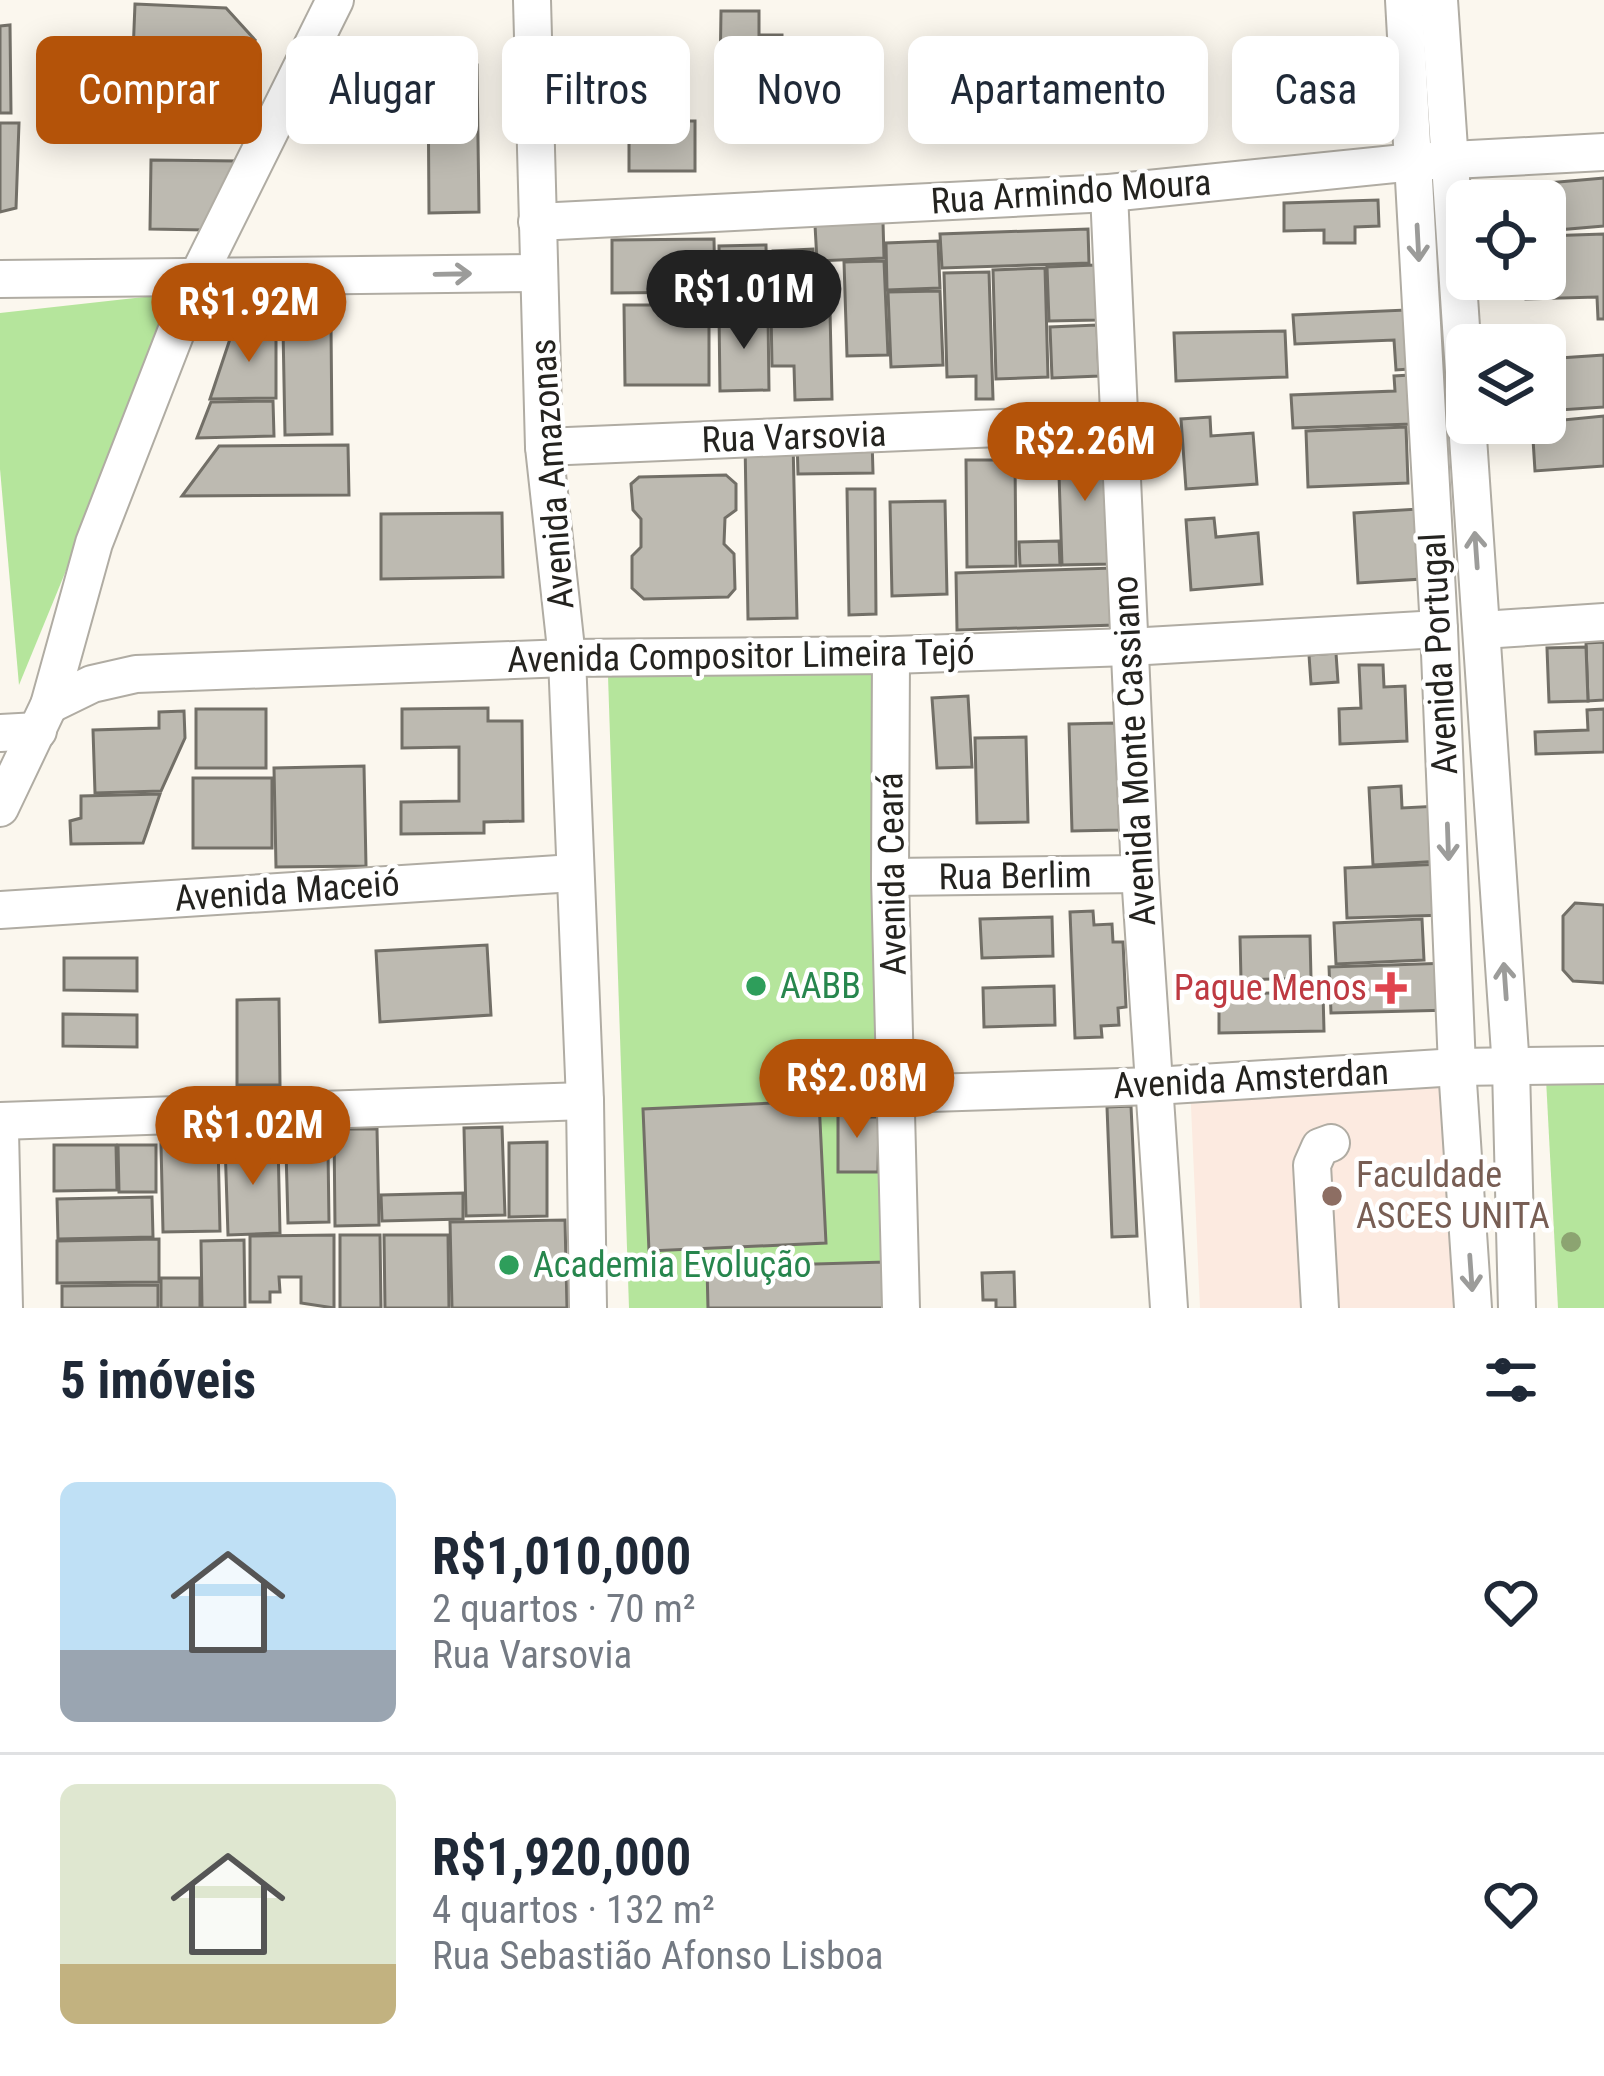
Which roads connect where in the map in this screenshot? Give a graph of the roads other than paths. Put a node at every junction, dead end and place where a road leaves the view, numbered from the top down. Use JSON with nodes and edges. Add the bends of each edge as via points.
{"nodes":[{"id":1,"x":335,"y":0,"type":"edge"},
{"id":2,"x":532,"y":0,"type":"edge"},
{"id":3,"x":1404,"y":0,"type":"edge"},
{"id":4,"x":1439,"y":0,"type":"edge"},
{"id":5,"x":1604,"y":152,"type":"edge"},
{"id":6,"x":1432,"y":161,"type":"junction"},
{"id":7,"x":1109,"y":194,"type":"junction"},
{"id":8,"x":536,"y":222,"type":"junction"},
{"id":9,"x":539,"y":273,"type":"junction"},
{"id":10,"x":197,"y":278,"type":"junction"},
{"id":11,"x":0,"y":279,"type":"edge"},
{"id":12,"x":1454,"y":324,"type":"edge"},
{"id":13,"x":1117,"y":423,"type":"junction"},
{"id":14,"x":1469,"y":444,"type":"edge"},
{"id":15,"x":544,"y":447,"type":"junction"},
{"id":16,"x":1604,"y":622,"type":"edge"},
{"id":17,"x":1439,"y":629,"type":"junction"},
{"id":18,"x":1482,"y":630,"type":"junction"},
{"id":19,"x":1129,"y":647,"type":"junction"},
{"id":20,"x":891,"y":655,"type":"junction"},
{"id":21,"x":567,"y":658,"type":"junction"},
{"id":22,"x":44,"y":718,"type":"junction"},
{"id":23,"x":0,"y":733,"type":"edge"},
{"id":24,"x":0,"y":808,"type":"edge"},
{"id":25,"x":574,"y":872,"type":"junction"},
{"id":26,"x":1140,"y":874,"type":"junction"},
{"id":27,"x":890,"y":878,"type":"junction"},
{"id":28,"x":0,"y":910,"type":"edge"},
{"id":29,"x":1604,"y":1065,"type":"edge"},
{"id":30,"x":1457,"y":1067,"type":"junction"},
{"id":31,"x":1511,"y":1068,"type":"junction"},
{"id":32,"x":1154,"y":1087,"type":"junction"},
{"id":33,"x":898,"y":1094,"type":"junction"},
{"id":34,"x":585,"y":1101,"type":"junction"},
{"id":35,"x":0,"y":1121,"type":"edge"},
{"id":36,"x":0,"y":1131,"type":"edge"},
{"id":37,"x":1331,"y":1143,"type":"dead end"},
{"id":38,"x":4,"y":1308,"type":"edge"},
{"id":39,"x":588,"y":1308,"type":"edge"},
{"id":40,"x":901,"y":1308,"type":"edge"},
{"id":41,"x":1169,"y":1308,"type":"edge"},
{"id":42,"x":1320,"y":1308,"type":"edge"},
{"id":43,"x":1473,"y":1308,"type":"edge"},
{"id":44,"x":1517,"y":1308,"type":"edge"}],
"edges":[{"from":1,"to":10,"type":"street"},
{"from":2,"to":8,"type":"street","name":"Avenida Amazonas"},
{"from":3,"to":6,"type":"street","name":"Avenida Portugal"},
{"from":4,"to":6,"type":"street","name":"Avenida Portugal"},
{"from":5,"to":6,"type":"street","name":"Rua Armindo Moura"},
{"from":6,"to":7,"type":"street","name":"Rua Armindo Moura"},
{"from":6,"to":12,"type":"street","name":"Avenida Portugal"},
{"from":6,"to":17,"type":"street","name":"Avenida Portugal","one_way":true},
{"from":7,"to":8,"type":"street","name":"Rua Armindo Moura"},
{"from":7,"to":13,"type":"street","name":"Avenida Monte Cassiano"},
{"from":8,"to":9,"type":"street","name":"Avenida Amazonas"},
{"from":10,"to":9,"type":"street","one_way":true},
{"from":9,"to":15,"type":"street","name":"Avenida Amazonas"},
{"from":10,"to":11,"type":"street"},
{"from":10,"to":22,"type":"street","via":[[94,543]]},
{"from":13,"to":15,"type":"street","name":"Rua Varsovia"},
{"from":13,"to":19,"type":"street","name":"Avenida Monte Cassiano"},
{"from":18,"to":14,"type":"street","name":"Avenida Portugal","one_way":true},
{"from":15,"to":21,"type":"street","name":"Avenida Amazonas"},
{"from":16,"to":18,"type":"street"},
{"from":17,"to":19,"type":"street","name":"Avenida Compositor Limeira Tejó"},
{"from":17,"to":30,"type":"street","name":"Avenida Portugal","one_way":true},
{"from":31,"to":18,"type":"street","name":"Avenida Portugal","one_way":true},
{"from":19,"to":20,"type":"street","name":"Avenida Compositor Limeira Tejó"},
{"from":19,"to":26,"type":"street","name":"Avenida Monte Cassiano"},
{"from":20,"to":21,"type":"street","name":"Avenida Compositor Limeira Tejó"},
{"from":20,"to":27,"type":"street","name":"Avenida Ceará"},
{"from":21,"to":22,"type":"street","name":"Avenida Compositor Limeira Tejó","via":[[136,674],[92,684]]},
{"from":21,"to":25,"type":"street","name":"Avenida Amazonas"},
{"from":22,"to":23,"type":"street","name":"Avenida Compositor Limeira Tejó"},
{"from":22,"to":24,"type":"street"},
{"from":25,"to":28,"type":"street","name":"Avenida Maceió"},
{"from":25,"to":34,"type":"street","name":"Avenida Amazonas"},
{"from":26,"to":27,"type":"street","name":"Rua Berlim"},
{"from":26,"to":32,"type":"street","name":"Avenida Monte Cassiano"},
{"from":27,"to":33,"type":"street","name":"Avenida Ceará"},
{"from":29,"to":31,"type":"street","name":"Avenida Amsterdan"},
{"from":30,"to":31,"type":"street","name":"Avenida Amsterdan"},
{"from":30,"to":32,"type":"street","name":"Avenida Amsterdan"},
{"from":30,"to":43,"type":"street","name":"Avenida Portugal","one_way":true},
{"from":31,"to":44,"type":"street","name":"Avenida Portugal"},
{"from":32,"to":33,"type":"street","name":"Avenida Amsterdan"},
{"from":32,"to":41,"type":"street","name":"Avenida Monte Cassiano"},
{"from":33,"to":40,"type":"street","name":"Avenida Ceará"},
{"from":34,"to":35,"type":"street"},
{"from":34,"to":39,"type":"street","name":"Avenida Amazonas"},
{"from":36,"to":38,"type":"street"},
{"from":37,"to":42,"type":"street","via":[[1312,1165]]}]}
